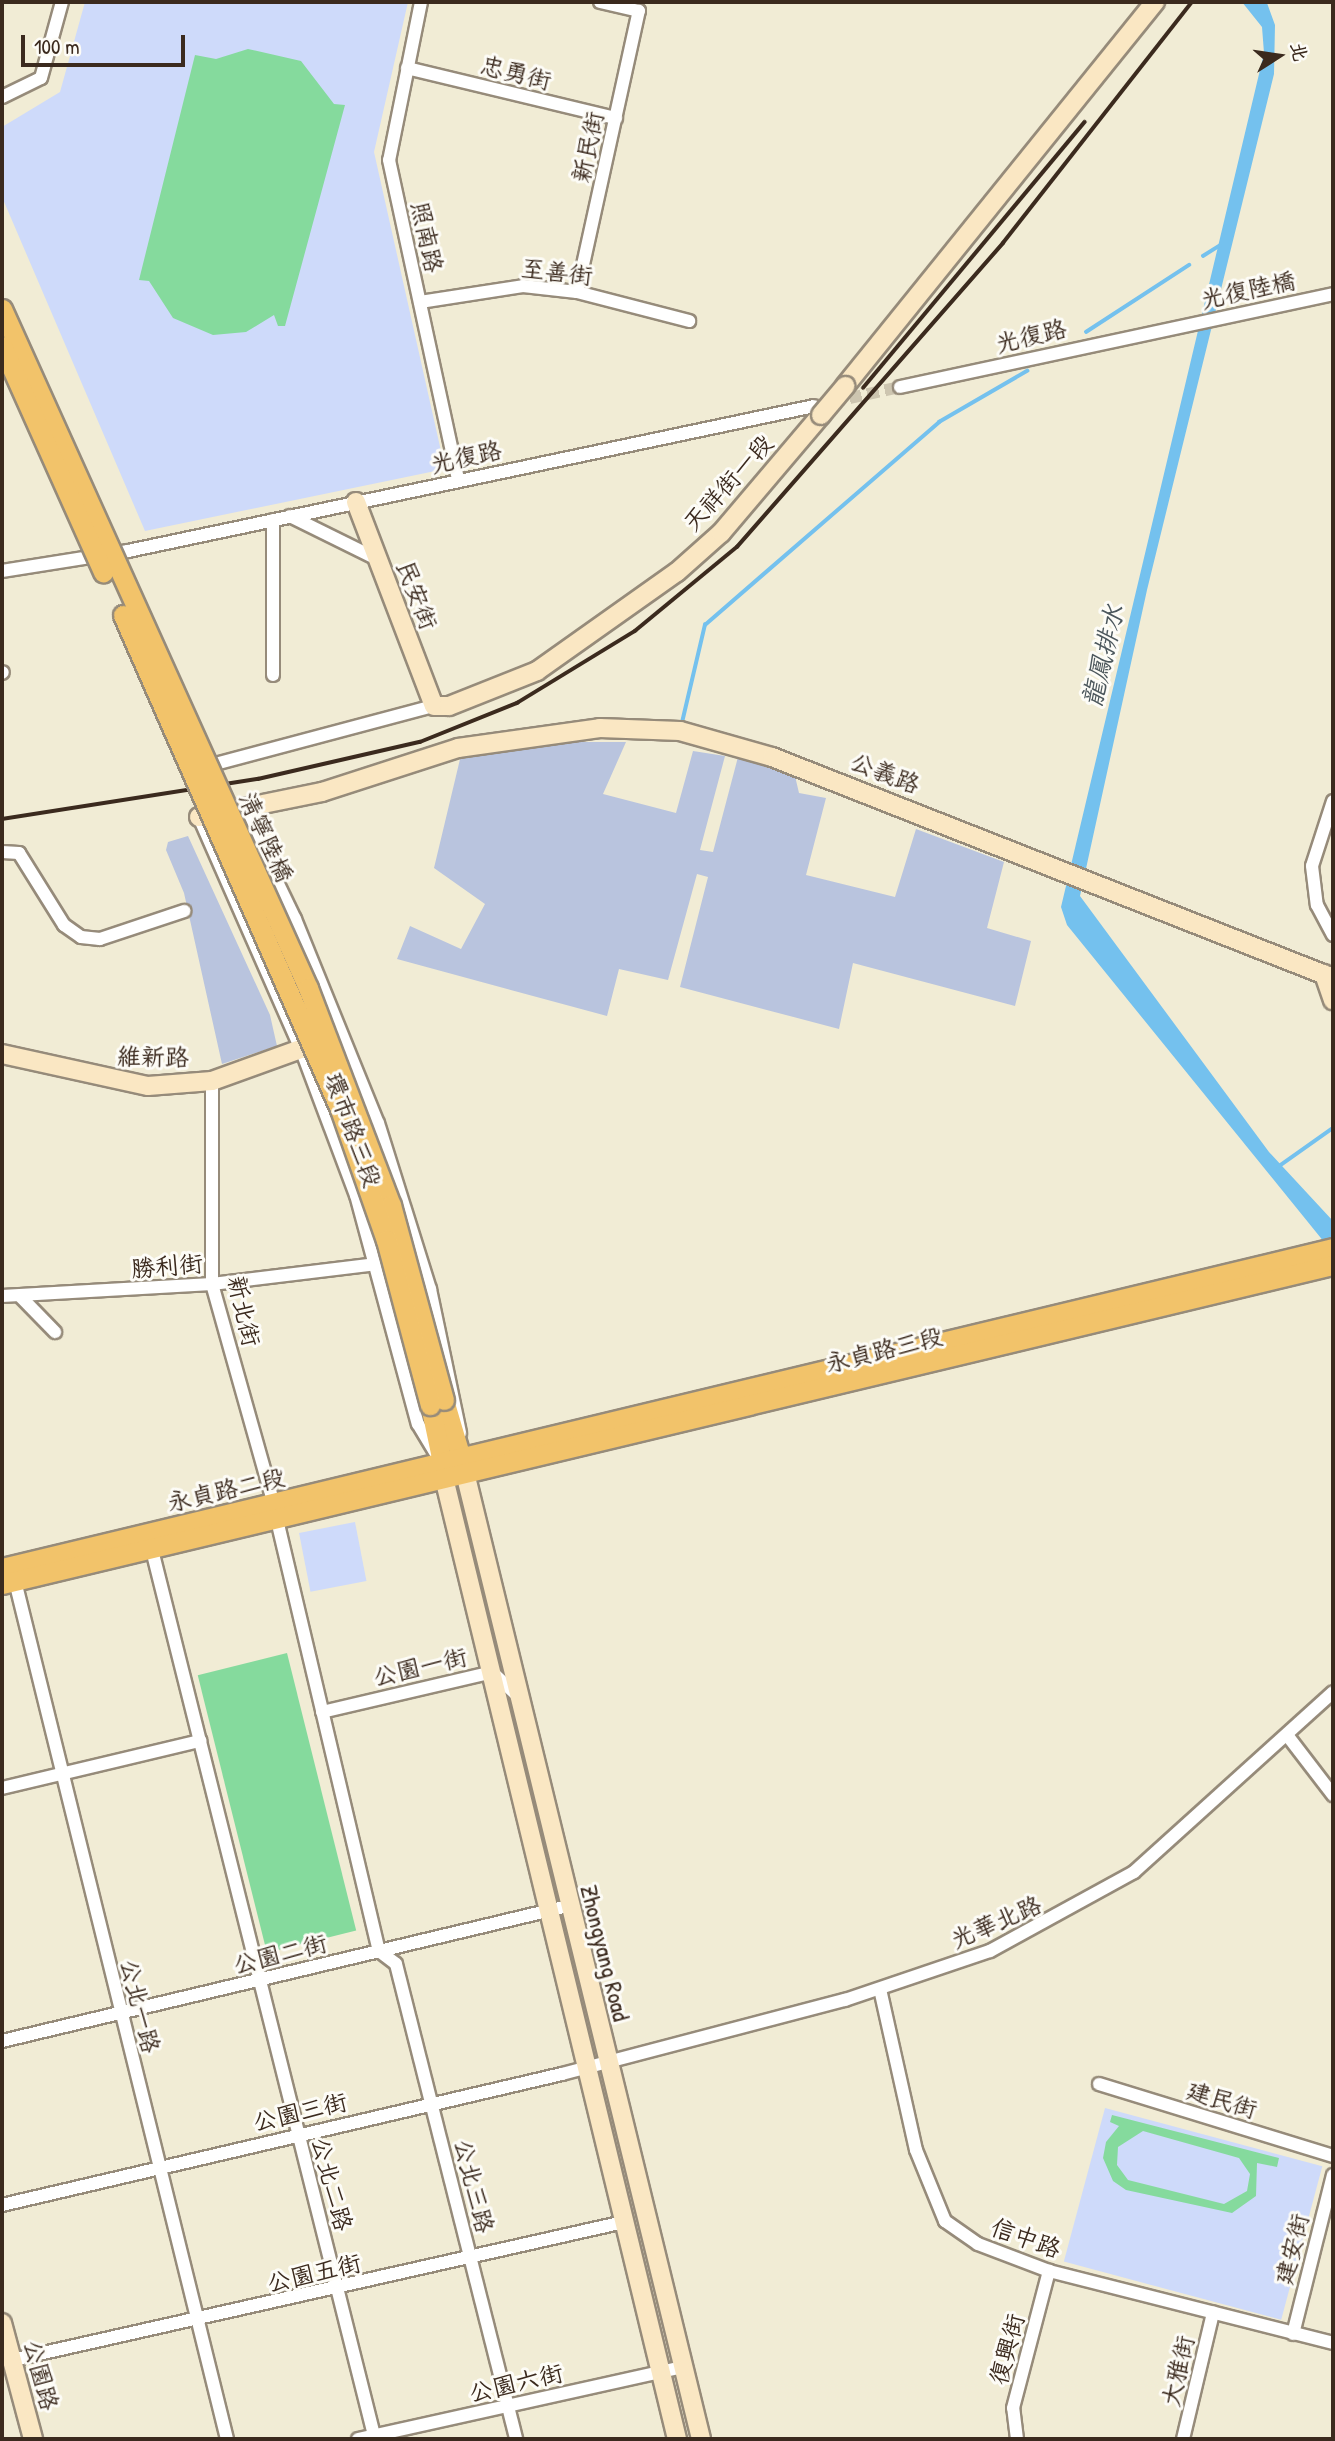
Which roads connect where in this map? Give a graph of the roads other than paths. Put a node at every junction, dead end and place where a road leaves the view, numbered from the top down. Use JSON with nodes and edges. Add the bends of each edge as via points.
{"nodes":[{"id":1,"x":62,"y":2,"type":"edge"},
{"id":2,"x":422,"y":2,"type":"edge"},
{"id":3,"x":600,"y":2,"type":"edge"},
{"id":4,"x":1155,"y":2,"type":"edge"},
{"id":5,"x":407,"y":68,"type":"junction"},
{"id":6,"x":2,"y":97,"type":"edge"},
{"id":7,"x":616,"y":118,"type":"junction"},
{"id":8,"x":577,"y":292,"type":"junction"},
{"id":9,"x":1333,"y":294,"type":"edge"},
{"id":10,"x":420,"y":302,"type":"junction"},
{"id":11,"x":2,"y":309,"type":"edge"},
{"id":12,"x":689,"y":321,"type":"dead end"},
{"id":13,"x":1172,"y":328,"type":"joint"},
{"id":14,"x":2,"y":346,"type":"edge"},
{"id":15,"x":900,"y":387,"type":"tunnel mouth"},
{"id":16,"x":817,"y":411,"type":"junction"},
{"id":17,"x":458,"y":480,"type":"junction"},
{"id":18,"x":356,"y":502,"type":"junction"},
{"id":19,"x":290,"y":516,"type":"junction"},
{"id":20,"x":273,"y":520,"type":"junction"},
{"id":21,"x":377,"y":559,"type":"junction"},
{"id":22,"x":2,"y":571,"type":"edge"},
{"id":23,"x":273,"y":675,"type":"dead end"},
{"id":24,"x":434,"y":706,"type":"junction"},
{"id":25,"x":181,"y":771,"type":"dead end"},
{"id":26,"x":1333,"y":801,"type":"edge"},
{"id":27,"x":242,"y":809,"type":"junction"},
{"id":28,"x":198,"y":817,"type":"joint"},
{"id":29,"x":2,"y":852,"type":"edge"},
{"id":30,"x":184,"y":911,"type":"dead end"},
{"id":31,"x":1333,"y":935,"type":"edge"},
{"id":32,"x":1329,"y":976,"type":"edge"},
{"id":33,"x":1333,"y":1000,"type":"edge"},
{"id":34,"x":301,"y":1049,"type":"junction"},
{"id":35,"x":2,"y":1054,"type":"edge"},
{"id":36,"x":360,"y":1079,"type":"junction"},
{"id":37,"x":212,"y":1081,"type":"junction"},
{"id":38,"x":319,"y":1097,"type":"junction"},
{"id":39,"x":1331,"y":1257,"type":"edge"},
{"id":40,"x":377,"y":1264,"type":"junction"},
{"id":41,"x":212,"y":1284,"type":"junction"},
{"id":42,"x":2,"y":1296,"type":"edge"},
{"id":43,"x":21,"y":1297,"type":"junction"},
{"id":44,"x":55,"y":1332,"type":"dead end"},
{"id":45,"x":437,"y":1403,"type":"junction"},
{"id":46,"x":454,"y":1471,"type":"junction"},
{"id":47,"x":275,"y":1512,"type":"junction"},
{"id":48,"x":152,"y":1550,"type":"junction"},
{"id":49,"x":84,"y":1557,"type":"junction"},
{"id":50,"x":6,"y":1578,"type":"edge"},
{"id":51,"x":492,"y":1672,"type":"junction"},
{"id":52,"x":1333,"y":1692,"type":"edge"},
{"id":53,"x":518,"y":1696,"type":"junction"},
{"id":54,"x":323,"y":1712,"type":"junction"},
{"id":55,"x":1287,"y":1735,"type":"junction"},
{"id":56,"x":200,"y":1741,"type":"junction"},
{"id":57,"x":62,"y":1773,"type":"junction"},
{"id":58,"x":2,"y":1788,"type":"edge"},
{"id":59,"x":1333,"y":1795,"type":"edge"},
{"id":60,"x":568,"y":1906,"type":"junction"},
{"id":61,"x":547,"y":1910,"type":"junction"},
{"id":62,"x":379,"y":1951,"type":"junction"},
{"id":63,"x":258,"y":1981,"type":"junction"},
{"id":64,"x":880,"y":1989,"type":"junction"},
{"id":65,"x":121,"y":2013,"type":"junction"},
{"id":66,"x":2,"y":2042,"type":"edge"},
{"id":67,"x":606,"y":2058,"type":"junction"},
{"id":68,"x":583,"y":2065,"type":"junction"},
{"id":69,"x":1099,"y":2084,"type":"dead end"},
{"id":70,"x":431,"y":2104,"type":"junction"},
{"id":71,"x":296,"y":2133,"type":"junction"},
{"id":72,"x":1333,"y":2156,"type":"edge"},
{"id":73,"x":156,"y":2168,"type":"junction"},
{"id":74,"x":1333,"y":2175,"type":"edge"},
{"id":75,"x":2,"y":2205,"type":"edge"},
{"id":76,"x":624,"y":2222,"type":"junction"},
{"id":77,"x":471,"y":2258,"type":"junction"},
{"id":78,"x":1049,"y":2271,"type":"junction"},
{"id":79,"x":338,"y":2289,"type":"junction"},
{"id":80,"x":1213,"y":2313,"type":"junction"},
{"id":81,"x":196,"y":2319,"type":"junction"},
{"id":82,"x":2,"y":2323,"type":"edge"},
{"id":83,"x":1293,"y":2334,"type":"junction"},
{"id":84,"x":1333,"y":2343,"type":"edge"},
{"id":85,"x":12,"y":2360,"type":"junction"},
{"id":86,"x":683,"y":2367,"type":"junction"},
{"id":87,"x":659,"y":2371,"type":"junction"},
{"id":88,"x":508,"y":2408,"type":"junction"},
{"id":89,"x":374,"y":2437,"type":"edge"},
{"id":90,"x":33,"y":2439,"type":"edge"},
{"id":91,"x":227,"y":2439,"type":"edge"},
{"id":92,"x":358,"y":2439,"type":"edge"},
{"id":93,"x":516,"y":2439,"type":"edge"},
{"id":94,"x":677,"y":2439,"type":"edge"},
{"id":95,"x":701,"y":2439,"type":"edge"},
{"id":96,"x":1017,"y":2439,"type":"edge"},
{"id":97,"x":1183,"y":2439,"type":"edge"}],
"edges":[{"from":1,"to":6,"type":"street","via":[[41,78]]},
{"from":2,"to":5,"type":"street","name":"照南路"},
{"from":3,"to":7,"type":"street","name":"新民街","via":[[639,11]]},
{"from":4,"to":16,"type":"street","name":"天祥街一段","bridge":true,"via":[[845,386]]},
{"from":5,"to":7,"type":"street","name":"忠勇街"},
{"from":5,"to":10,"type":"street","name":"照南路","via":[[389,160]]},
{"from":7,"to":8,"type":"street","name":"新民街"},
{"from":8,"to":10,"type":"street","name":"至善街","via":[[523,285]]},
{"from":8,"to":12,"type":"street","name":"至善街"},
{"from":9,"to":13,"type":"street","name":"光復陸橋"},
{"from":10,"to":17,"type":"street","name":"照南路"},
{"from":11,"to":45,"type":"main road","name":"清寧陸橋","bridge":true,"via":[[308,988],[391,1205]]},
{"from":13,"to":15,"type":"street","name":"光復路"},
{"from":14,"to":45,"type":"main road","name":"清寧陸橋","bridge":true,"via":[[312,1039],[386,1240]]},
{"from":16,"to":17,"type":"street","name":"光復路"},
{"from":16,"to":24,"type":"street","name":"天祥街一段","via":[[720,533],[610,624],[537,671],[470,702]]},
{"from":17,"to":18,"type":"street","name":"光復路"},
{"from":18,"to":19,"type":"street","name":"光復路"},
{"from":18,"to":21,"type":"street","name":"民安街"},
{"from":19,"to":20,"type":"street","name":"光復路"},
{"from":19,"to":21,"type":"street"},
{"from":20,"to":22,"type":"street","name":"光復路"},
{"from":20,"to":23,"type":"street"},
{"from":21,"to":24,"type":"street","name":"民安街"},
{"from":24,"to":25,"type":"street","name":"天祥街一段"},
{"from":26,"to":31,"type":"street","via":[[1312,866],[1317,905]]},
{"from":27,"to":28,"type":"street"},
{"from":27,"to":32,"type":"street","name":"公義路","via":[[332,789],[441,753],[600,728],[692,733],[772,757]]},
{"from":27,"to":36,"type":"street","name":"環市路三段"},
{"from":28,"to":34,"type":"street","name":"環市路三段"},
{"from":29,"to":30,"type":"street","via":[[19,853],[64,925],[81,937],[100,939]]},
{"from":32,"to":33,"type":"street"},
{"from":34,"to":37,"type":"street","name":"維新路"},
{"from":34,"to":38,"type":"street","name":"環市路三段"},
{"from":35,"to":37,"type":"street","name":"維新路","via":[[112,1082]]},
{"from":36,"to":38,"type":"street"},
{"from":36,"to":46,"type":"street","name":"環市路三段","via":[[430,1289],[458,1403]]},
{"from":37,"to":41,"type":"street","name":"新北街"},
{"from":38,"to":40,"type":"street","name":"環市路三段"},
{"from":39,"to":46,"type":"main road","name":"永貞路三段"},
{"from":40,"to":41,"type":"street","name":"勝利街"},
{"from":40,"to":46,"type":"street","name":"環市路三段","via":[[418,1424]]},
{"from":41,"to":43,"type":"street","name":"勝利街"},
{"from":41,"to":47,"type":"street","name":"新北街"},
{"from":42,"to":43,"type":"street","name":"勝利街"},
{"from":43,"to":44,"type":"street"},
{"from":45,"to":46,"type":"main road"},
{"from":46,"to":47,"type":"main road","name":"永貞路二段"},
{"from":46,"to":51,"type":"street","name":"Zhongyang Road"},
{"from":46,"to":53,"type":"street","name":"Zhongyang Road"},
{"from":47,"to":48,"type":"main road","name":"永貞路二段"},
{"from":47,"to":49,"type":"main road","name":"永貞路二段"},
{"from":47,"to":54,"type":"street","name":"新北街"},
{"from":48,"to":49,"type":"main road","name":"永貞路二段"},
{"from":48,"to":56,"type":"street","name":"公北二路"},
{"from":49,"to":50,"type":"main road","name":"永貞路二段"},
{"from":50,"to":57,"type":"street","name":"公北一路"},
{"from":51,"to":53,"type":"street","name":"公園一街"},
{"from":51,"to":54,"type":"street","name":"公園一街"},
{"from":51,"to":61,"type":"street","name":"Zhongyang Road"},
{"from":52,"to":55,"type":"street","name":"光華北路"},
{"from":53,"to":60,"type":"street","name":"Zhongyang Road"},
{"from":54,"to":62,"type":"street","name":"新北街"},
{"from":55,"to":59,"type":"street"},
{"from":55,"to":64,"type":"street","name":"光華北路","via":[[1134,1872],[990,1951]]},
{"from":56,"to":57,"type":"street"},
{"from":56,"to":63,"type":"street","name":"公北二路"},
{"from":57,"to":58,"type":"street"},
{"from":57,"to":65,"type":"street","name":"公北一路"},
{"from":60,"to":61,"type":"street","name":"公園二街"},
{"from":60,"to":67,"type":"street","name":"Zhongyang Road"},
{"from":61,"to":62,"type":"street","name":"公園二街"},
{"from":61,"to":68,"type":"street","name":"Zhongyang Road"},
{"from":62,"to":63,"type":"street","name":"公園二街"},
{"from":62,"to":70,"type":"street","name":"公北三路","via":[[396,1964]]},
{"from":63,"to":65,"type":"street","name":"公園二街"},
{"from":63,"to":71,"type":"street","name":"公北二路"},
{"from":64,"to":67,"type":"street","name":"光華北路"},
{"from":64,"to":78,"type":"street","name":"信中路","via":[[916,2150],[945,2221],[978,2244]]},
{"from":65,"to":66,"type":"street","name":"公園二街"},
{"from":65,"to":73,"type":"street","name":"公北一路"},
{"from":67,"to":68,"type":"street","name":"公園三街"},
{"from":67,"to":86,"type":"street","name":"Zhongyang Road"},
{"from":68,"to":70,"type":"street","name":"公園三街"},
{"from":68,"to":76,"type":"street","name":"Zhongyang Road"},
{"from":69,"to":72,"type":"street","name":"建民街"},
{"from":70,"to":71,"type":"street","name":"公園三街"},
{"from":70,"to":77,"type":"street","name":"公北三路"},
{"from":71,"to":73,"type":"street","name":"公園三街"},
{"from":71,"to":79,"type":"street","name":"公北二路"},
{"from":73,"to":75,"type":"street","name":"公園三街"},
{"from":73,"to":81,"type":"street","name":"公北一路"},
{"from":74,"to":83,"type":"street","name":"建安街"},
{"from":76,"to":77,"type":"street","name":"公園五街"},
{"from":76,"to":87,"type":"street","name":"Zhongyang Road"},
{"from":77,"to":79,"type":"street","name":"公園五街"},
{"from":77,"to":88,"type":"street","name":"公北三路"},
{"from":78,"to":80,"type":"street","name":"信中路"},
{"from":78,"to":96,"type":"street","name":"復興街","via":[[1013,2408]]},
{"from":79,"to":81,"type":"street","name":"公園五街"},
{"from":79,"to":89,"type":"street","name":"公北二路"},
{"from":80,"to":83,"type":"street","name":"信中路"},
{"from":80,"to":97,"type":"street","name":"大雅街"},
{"from":81,"to":85,"type":"street","name":"公園五街"},
{"from":81,"to":91,"type":"street","name":"公北一路"},
{"from":82,"to":85,"type":"street","name":"公園路"},
{"from":83,"to":84,"type":"street","name":"信中路"},
{"from":85,"to":90,"type":"street","name":"公園路"},
{"from":86,"to":87,"type":"street","name":"公園六街"},
{"from":86,"to":95,"type":"street","name":"Zhongyang Road"},
{"from":87,"to":88,"type":"street","name":"公園六街"},
{"from":87,"to":94,"type":"street","name":"Zhongyang Road"},
{"from":88,"to":89,"type":"street","name":"公園六街"},
{"from":88,"to":93,"type":"street","name":"公北三路"},
{"from":89,"to":92,"type":"street","name":"公園六街"}]}
